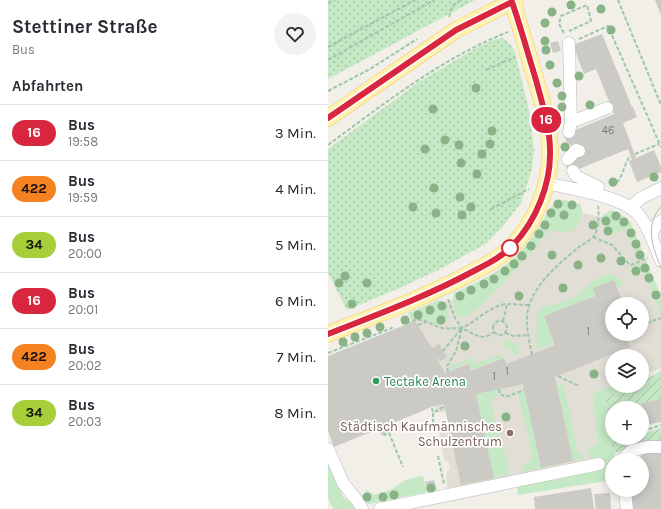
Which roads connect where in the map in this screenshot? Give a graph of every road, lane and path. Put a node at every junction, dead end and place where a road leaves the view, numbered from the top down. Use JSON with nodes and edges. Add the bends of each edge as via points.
{"nodes":[{"id":1,"x":335,"y":0,"type":"edge"},
{"id":2,"x":415,"y":0,"type":"edge"},
{"id":3,"x":434,"y":0,"type":"edge"},
{"id":4,"x":461,"y":0,"type":"edge"},
{"id":5,"x":618,"y":0,"type":"edge"},
{"id":6,"x":514,"y":1,"type":"edge"},
{"id":7,"x":328,"y":3,"type":"edge"},
{"id":8,"x":449,"y":17,"type":"dead end"},
{"id":9,"x":520,"y":27,"type":"junction"},
{"id":10,"x":423,"y":35,"type":"dead end"},
{"id":11,"x":566,"y":38,"type":"junction"},
{"id":12,"x":328,"y":47,"type":"edge"},
{"id":13,"x":527,"y":52,"type":"junction"},
{"id":14,"x":328,"y":60,"type":"edge"},
{"id":15,"x":486,"y":70,"type":"dead end"},
{"id":16,"x":328,"y":91,"type":"edge"},
{"id":17,"x":661,"y":105,"type":"edge"},
{"id":18,"x":607,"y":108,"type":"dead end"},
{"id":19,"x":328,"y":118,"type":"edge"},
{"id":20,"x":659,"y":144,"type":"junction"},
{"id":21,"x":328,"y":145,"type":"edge"},
{"id":22,"x":661,"y":148,"type":"edge"},
{"id":23,"x":579,"y":151,"type":"dead end"},
{"id":24,"x":635,"y":154,"type":"dead end"},
{"id":25,"x":625,"y":158,"type":"dead end"},
{"id":26,"x":568,"y":159,"type":"dead end"},
{"id":27,"x":573,"y":171,"type":"dead end"},
{"id":28,"x":545,"y":187,"type":"junction"},
{"id":29,"x":598,"y":187,"type":"joint"},
{"id":30,"x":661,"y":188,"type":"edge"},
{"id":31,"x":631,"y":207,"type":"junction"},
{"id":32,"x":491,"y":209,"type":"dead end"},
{"id":33,"x":600,"y":217,"type":"dead end"},
{"id":34,"x":661,"y":221,"type":"edge"},
{"id":35,"x":593,"y":237,"type":"junction"},
{"id":36,"x":651,"y":237,"type":"junction"},
{"id":37,"x":646,"y":260,"type":"dead end"},
{"id":38,"x":661,"y":262,"type":"edge"},
{"id":39,"x":449,"y":300,"type":"dead end"},
{"id":40,"x":507,"y":304,"type":"junction"},
{"id":41,"x":529,"y":305,"type":"junction"},
{"id":42,"x":661,"y":318,"type":"edge"},
{"id":43,"x":401,"y":321,"type":"dead end"},
{"id":44,"x":427,"y":321,"type":"junction"},
{"id":45,"x":503,"y":321,"type":"junction"},
{"id":46,"x":649,"y":322,"type":"edge"},
{"id":47,"x":393,"y":324,"type":"dead end"},
{"id":48,"x":418,"y":326,"type":"dead end"},
{"id":49,"x":462,"y":328,"type":"junction"},
{"id":50,"x":494,"y":332,"type":"junction"},
{"id":51,"x":505,"y":333,"type":"junction"},
{"id":52,"x":328,"y":334,"type":"edge"},
{"id":53,"x":529,"y":335,"type":"junction"},
{"id":54,"x":443,"y":350,"type":"dead end"},
{"id":55,"x":328,"y":353,"type":"edge"},
{"id":56,"x":532,"y":354,"type":"dead end"},
{"id":57,"x":448,"y":372,"type":"dead end"},
{"id":58,"x":558,"y":376,"type":"dead end"},
{"id":59,"x":579,"y":386,"type":"dead end"},
{"id":60,"x":500,"y":389,"type":"dead end"},
{"id":61,"x":524,"y":390,"type":"dead end"},
{"id":62,"x":445,"y":406,"type":"dead end"},
{"id":63,"x":432,"y":408,"type":"dead end"},
{"id":64,"x":434,"y":413,"type":"junction"},
{"id":65,"x":659,"y":422,"type":"dead end"},
{"id":66,"x":433,"y":423,"type":"dead end"},
{"id":67,"x":660,"y":426,"type":"edge"},
{"id":68,"x":649,"y":429,"type":"edge"},
{"id":69,"x":384,"y":434,"type":"dead end"},
{"id":70,"x":661,"y":447,"type":"edge"},
{"id":71,"x":328,"y":449,"type":"edge"},
{"id":72,"x":629,"y":453,"type":"edge"},
{"id":73,"x":438,"y":456,"type":"dead end"},
{"id":74,"x":599,"y":464,"type":"dead end"},
{"id":75,"x":403,"y":468,"type":"dead end"},
{"id":76,"x":443,"y":477,"type":"dead end"},
{"id":77,"x":626,"y":497,"type":"edge"},
{"id":78,"x":362,"y":509,"type":"edge"},
{"id":79,"x":380,"y":509,"type":"edge"},
{"id":80,"x":627,"y":509,"type":"edge"}],
"edges":[{"from":1,"to":7,"type":"path"},
{"from":2,"to":12,"type":"path"},
{"from":3,"to":14,"type":"path"},
{"from":4,"to":8,"type":"path","via":[[453,5]]},
{"from":5,"to":17,"type":"path"},
{"from":6,"to":9,"type":"main road"},
{"from":6,"to":19,"type":"main road","via":[[456,30]]},
{"from":9,"to":13,"type":"main road"},
{"from":9,"to":21,"type":"path","via":[[483,42],[419,79]]},
{"from":10,"to":16,"type":"path","via":[[370,69]]},
{"from":11,"to":11,"type":"path","via":[[591,21],[587,5],[562,16],[560,24]]},
{"from":11,"to":18,"type":"street","via":[[570,127]]},
{"from":11,"to":20,"type":"path","via":[[608,26]]},
{"from":13,"to":15,"type":"path"},
{"from":13,"to":28,"type":"main road","via":[[548,131],[550,151]]},
{"from":20,"to":22,"type":"path"},
{"from":20,"to":24,"type":"path"},
{"from":23,"to":26,"type":"street","via":[[576,150]]},
{"from":25,"to":29,"type":"path","via":[[630,156],[618,182],[609,187]]},
{"from":27,"to":29,"type":"street","via":[[576,176]]},
{"from":28,"to":31,"type":"street","via":[[617,200]]},
{"from":28,"to":32,"type":"path","via":[[532,188]]},
{"from":28,"to":52,"type":"main road","via":[[524,232],[502,255],[446,286]]},
{"from":30,"to":31,"type":"street"},
{"from":31,"to":36,"type":"street","via":[[639,215]]},
{"from":33,"to":35,"type":"path"},
{"from":34,"to":36,"type":"street","via":[[656,225]]},
{"from":35,"to":37,"type":"path","via":[[612,245],[631,265]]},
{"from":35,"to":41,"type":"path","via":[[549,274]]},
{"from":36,"to":38,"type":"street"},
{"from":39,"to":49,"type":"path","via":[[455,318]]},
{"from":40,"to":41,"type":"path"},
{"from":40,"to":45,"type":"path"},
{"from":40,"to":49,"type":"path","via":[[494,308]]},
{"from":41,"to":53,"type":"path"},
{"from":42,"to":46,"type":"path"},
{"from":43,"to":44,"type":"path","via":[[404,324],[408,321]]},
{"from":44,"to":48,"type":"path"},
{"from":44,"to":49,"type":"path","via":[[440,328]]},
{"from":45,"to":50,"type":"path","via":[[494,324]]},
{"from":45,"to":51,"type":"path","via":[[508,326]]},
{"from":47,"to":55,"type":"path","via":[[392,328]]},
{"from":49,"to":50,"type":"path","via":[[483,337]]},
{"from":49,"to":54,"type":"path"},
{"from":49,"to":57,"type":"path"},
{"from":50,"to":51,"type":"path","via":[[498,335]]},
{"from":51,"to":53,"type":"path","via":[[513,336]]},
{"from":53,"to":56,"type":"path"},
{"from":58,"to":59,"type":"path"},
{"from":60,"to":61,"type":"path","via":[[500,394],[506,397]]},
{"from":62,"to":64,"type":"path"},
{"from":63,"to":64,"type":"path"},
{"from":64,"to":66,"type":"path"},
{"from":65,"to":67,"type":"path"},
{"from":67,"to":68,"type":"path"},
{"from":69,"to":75,"type":"path","via":[[389,433]]},
{"from":70,"to":72,"type":"street"},
{"from":71,"to":78,"type":"street","via":[[343,483]]},
{"from":73,"to":76,"type":"path"},
{"from":74,"to":79,"type":"street"},
{"from":77,"to":80,"type":"street"}]}
